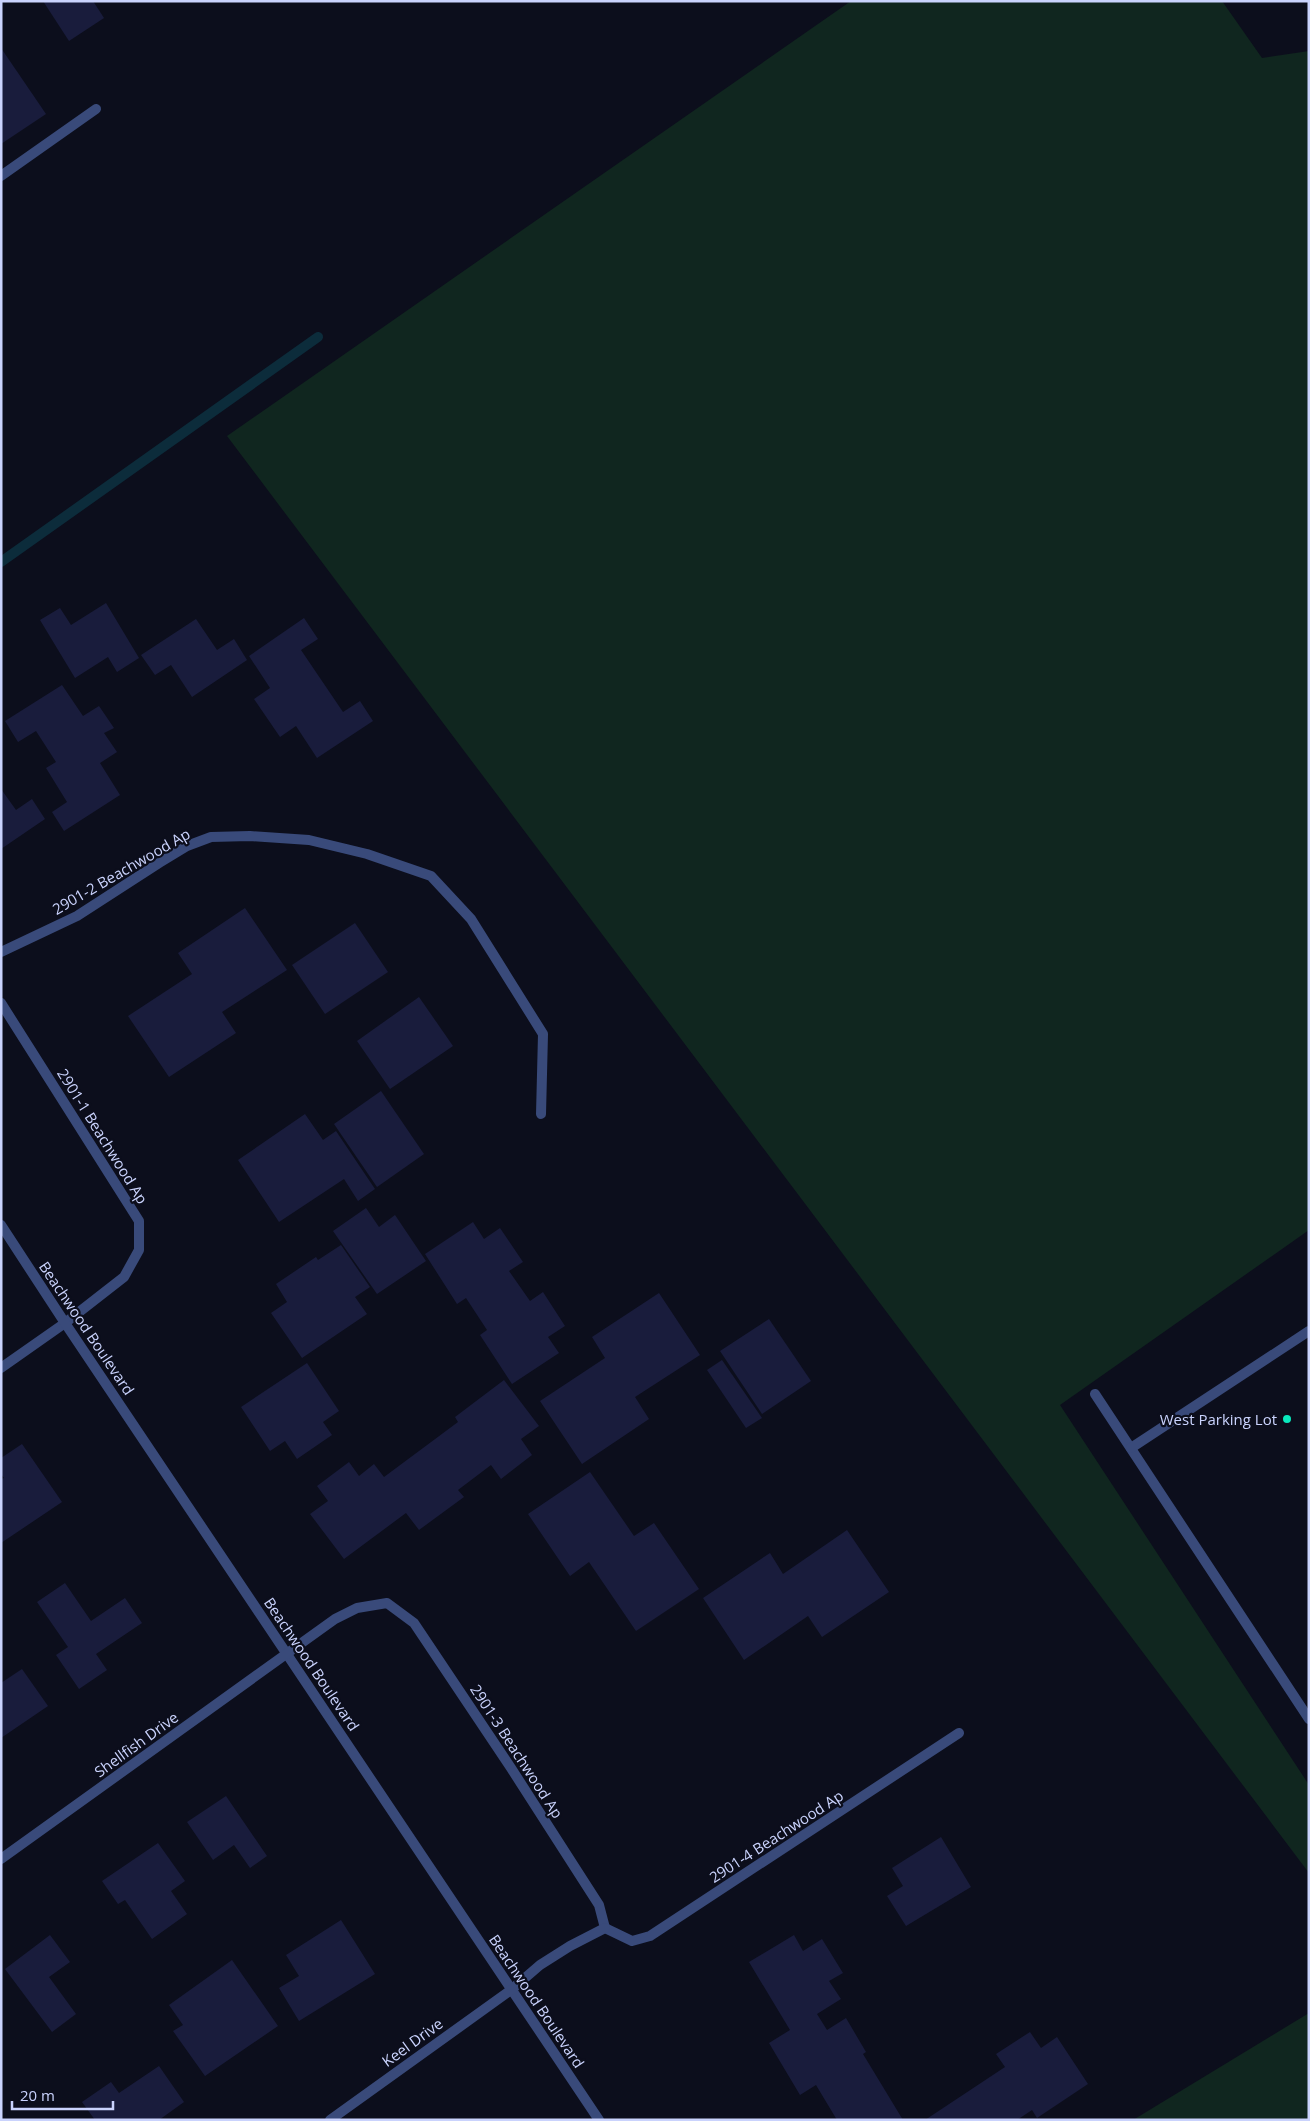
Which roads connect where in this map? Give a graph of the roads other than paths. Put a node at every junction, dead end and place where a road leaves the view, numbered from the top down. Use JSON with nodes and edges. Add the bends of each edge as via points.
{"nodes":[{"id":1,"x":96,"y":109,"type":"dead end"},
{"id":2,"x":1,"y":176,"type":"edge"},
{"id":3,"x":1,"y":952,"type":"edge"},
{"id":4,"x":1,"y":1003,"type":"edge"},
{"id":5,"x":540,"y":1114,"type":"dead end"},
{"id":6,"x":1,"y":1225,"type":"edge"},
{"id":7,"x":64,"y":1323,"type":"junction"},
{"id":8,"x":1309,"y":1331,"type":"edge"},
{"id":9,"x":1,"y":1368,"type":"edge"},
{"id":10,"x":1095,"y":1394,"type":"dead end"},
{"id":11,"x":1130,"y":1448,"type":"junction"},
{"id":12,"x":287,"y":1654,"type":"junction"},
{"id":13,"x":1309,"y":1719,"type":"edge"},
{"id":14,"x":959,"y":1733,"type":"dead end"},
{"id":15,"x":1,"y":1859,"type":"edge"},
{"id":16,"x":605,"y":1928,"type":"junction"},
{"id":17,"x":511,"y":1990,"type":"junction"},
{"id":18,"x":330,"y":2120,"type":"edge"},
{"id":19,"x":599,"y":2120,"type":"edge"}],
"edges":[{"from":1,"to":2,"type":"street"},
{"from":3,"to":5,"type":"street","name":"2901-2 Beachwood Ap","via":[[77,916],[159,863],[211,837],[309,840],[368,854],[431,876],[471,919],[543,1034]]},
{"from":4,"to":7,"type":"street","name":"2901-1 Beachwood Ap","via":[[139,1221],[139,1250],[124,1277]]},
{"from":6,"to":7,"type":"street","name":"Beachwood Boulevard"},
{"from":7,"to":9,"type":"street","name":"2901-1 Beachwood Ap"},
{"from":7,"to":12,"type":"street","name":"Beachwood Boulevard"},
{"from":8,"to":11,"type":"street"},
{"from":10,"to":11,"type":"street"},
{"from":11,"to":13,"type":"street"},
{"from":12,"to":15,"type":"street","name":"Shellfish Drive"},
{"from":12,"to":16,"type":"street","name":"2901-3 Beachwood Ap","via":[[335,1619],[357,1608],[387,1604],[414,1623],[599,1905]]},
{"from":12,"to":17,"type":"street","name":"Beachwood Boulevard"},
{"from":14,"to":16,"type":"street","name":"2901-4 Beachwood Ap","via":[[650,1936],[632,1941]]},
{"from":16,"to":17,"type":"street","via":[[540,1965]]},
{"from":17,"to":18,"type":"street","name":"Keel Drive"},
{"from":17,"to":19,"type":"street","name":"Beachwood Boulevard"}]}
